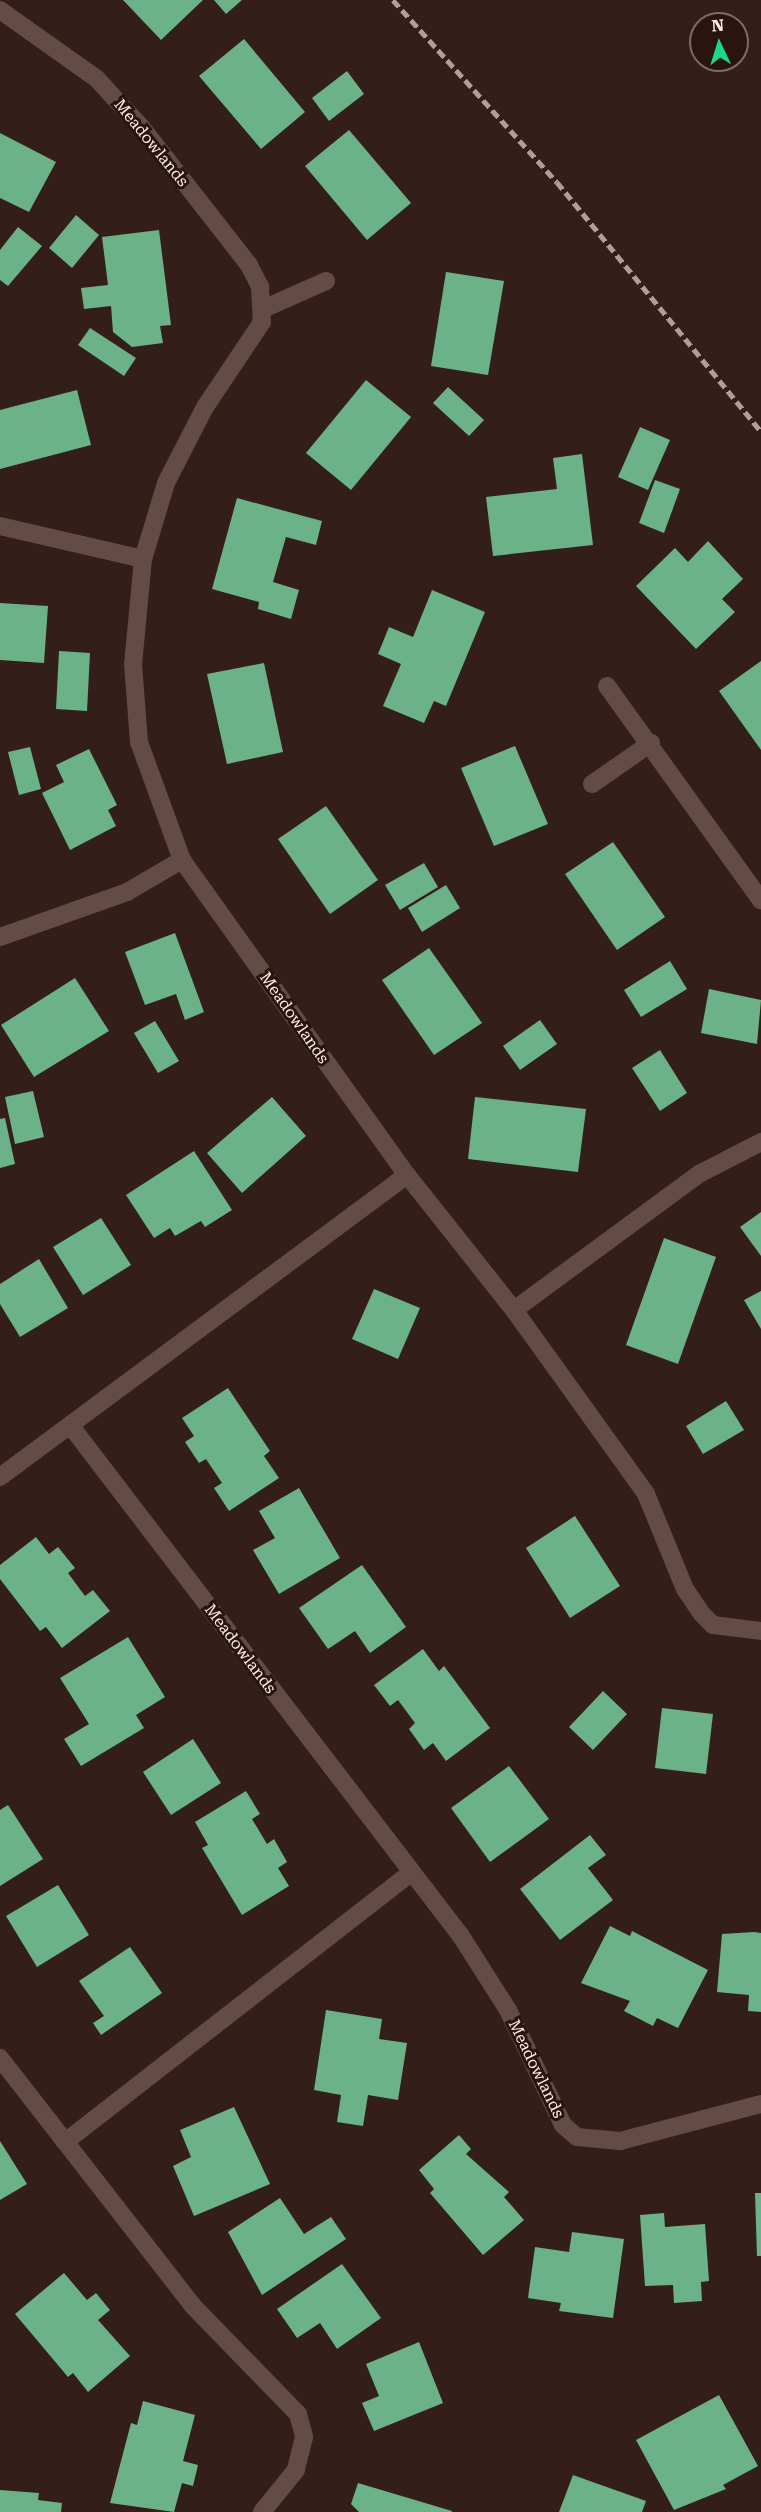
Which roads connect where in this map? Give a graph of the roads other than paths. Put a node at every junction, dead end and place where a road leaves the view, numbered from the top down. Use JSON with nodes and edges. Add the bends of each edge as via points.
{"nodes":[{"id":1,"x":0,"y":10,"type":"edge"},
{"id":2,"x":326,"y":280,"type":"dead end"},
{"id":3,"x":263,"y":309,"type":"junction"},
{"id":4,"x":0,"y":526,"type":"edge"},
{"id":5,"x":144,"y":559,"type":"junction"},
{"id":6,"x":607,"y":686,"type":"dead end"},
{"id":7,"x":651,"y":743,"type":"junction"},
{"id":8,"x":592,"y":784,"type":"dead end"},
{"id":9,"x":182,"y":860,"type":"junction"},
{"id":10,"x":761,"y":900,"type":"edge"},
{"id":11,"x":0,"y":937,"type":"edge"},
{"id":12,"x":761,"y":1142,"type":"edge"},
{"id":13,"x":407,"y":1176,"type":"junction"},
{"id":14,"x":514,"y":1310,"type":"junction"},
{"id":15,"x":70,"y":1425,"type":"junction"},
{"id":16,"x":0,"y":1477,"type":"edge"},
{"id":17,"x":761,"y":1631,"type":"edge"},
{"id":18,"x":410,"y":1873,"type":"junction"},
{"id":19,"x":0,"y":2058,"type":"edge"},
{"id":20,"x":761,"y":2104,"type":"edge"},
{"id":21,"x":65,"y":2142,"type":"junction"},
{"id":22,"x":262,"y":2512,"type":"edge"}],
"edges":[{"from":1,"to":3,"type":"street","name":"Meadowlands","via":[[97,79],[142,128],[249,265]]},
{"from":2,"to":3,"type":"street"},
{"from":3,"to":5,"type":"street","name":"Meadowlands","via":[[257,332],[205,407],[166,483]]},
{"from":4,"to":5,"type":"street"},
{"from":5,"to":9,"type":"street","name":"Meadowlands","via":[[133,664],[140,741]]},
{"from":6,"to":7,"type":"street"},
{"from":7,"to":8,"type":"street"},
{"from":7,"to":10,"type":"street"},
{"from":9,"to":11,"type":"street","via":[[127,892]]},
{"from":9,"to":13,"type":"street","name":"Meadowlands"},
{"from":12,"to":14,"type":"street","via":[[699,1174]]},
{"from":13,"to":14,"type":"street","name":"Meadowlands"},
{"from":13,"to":15,"type":"street"},
{"from":14,"to":17,"type":"street","name":"Meadowlands","via":[[645,1494],[685,1589],[701,1613],[721,1627]]},
{"from":15,"to":16,"type":"street"},
{"from":15,"to":18,"type":"street","name":"Meadowlands"},
{"from":18,"to":20,"type":"street","name":"Meadowlands","via":[[487,1973],[548,2097],[577,2137],[620,2141]]},
{"from":18,"to":21,"type":"street"},
{"from":19,"to":21,"type":"street"},
{"from":21,"to":22,"type":"street","via":[[192,2305],[298,2414],[304,2437],[296,2470]]}]}
